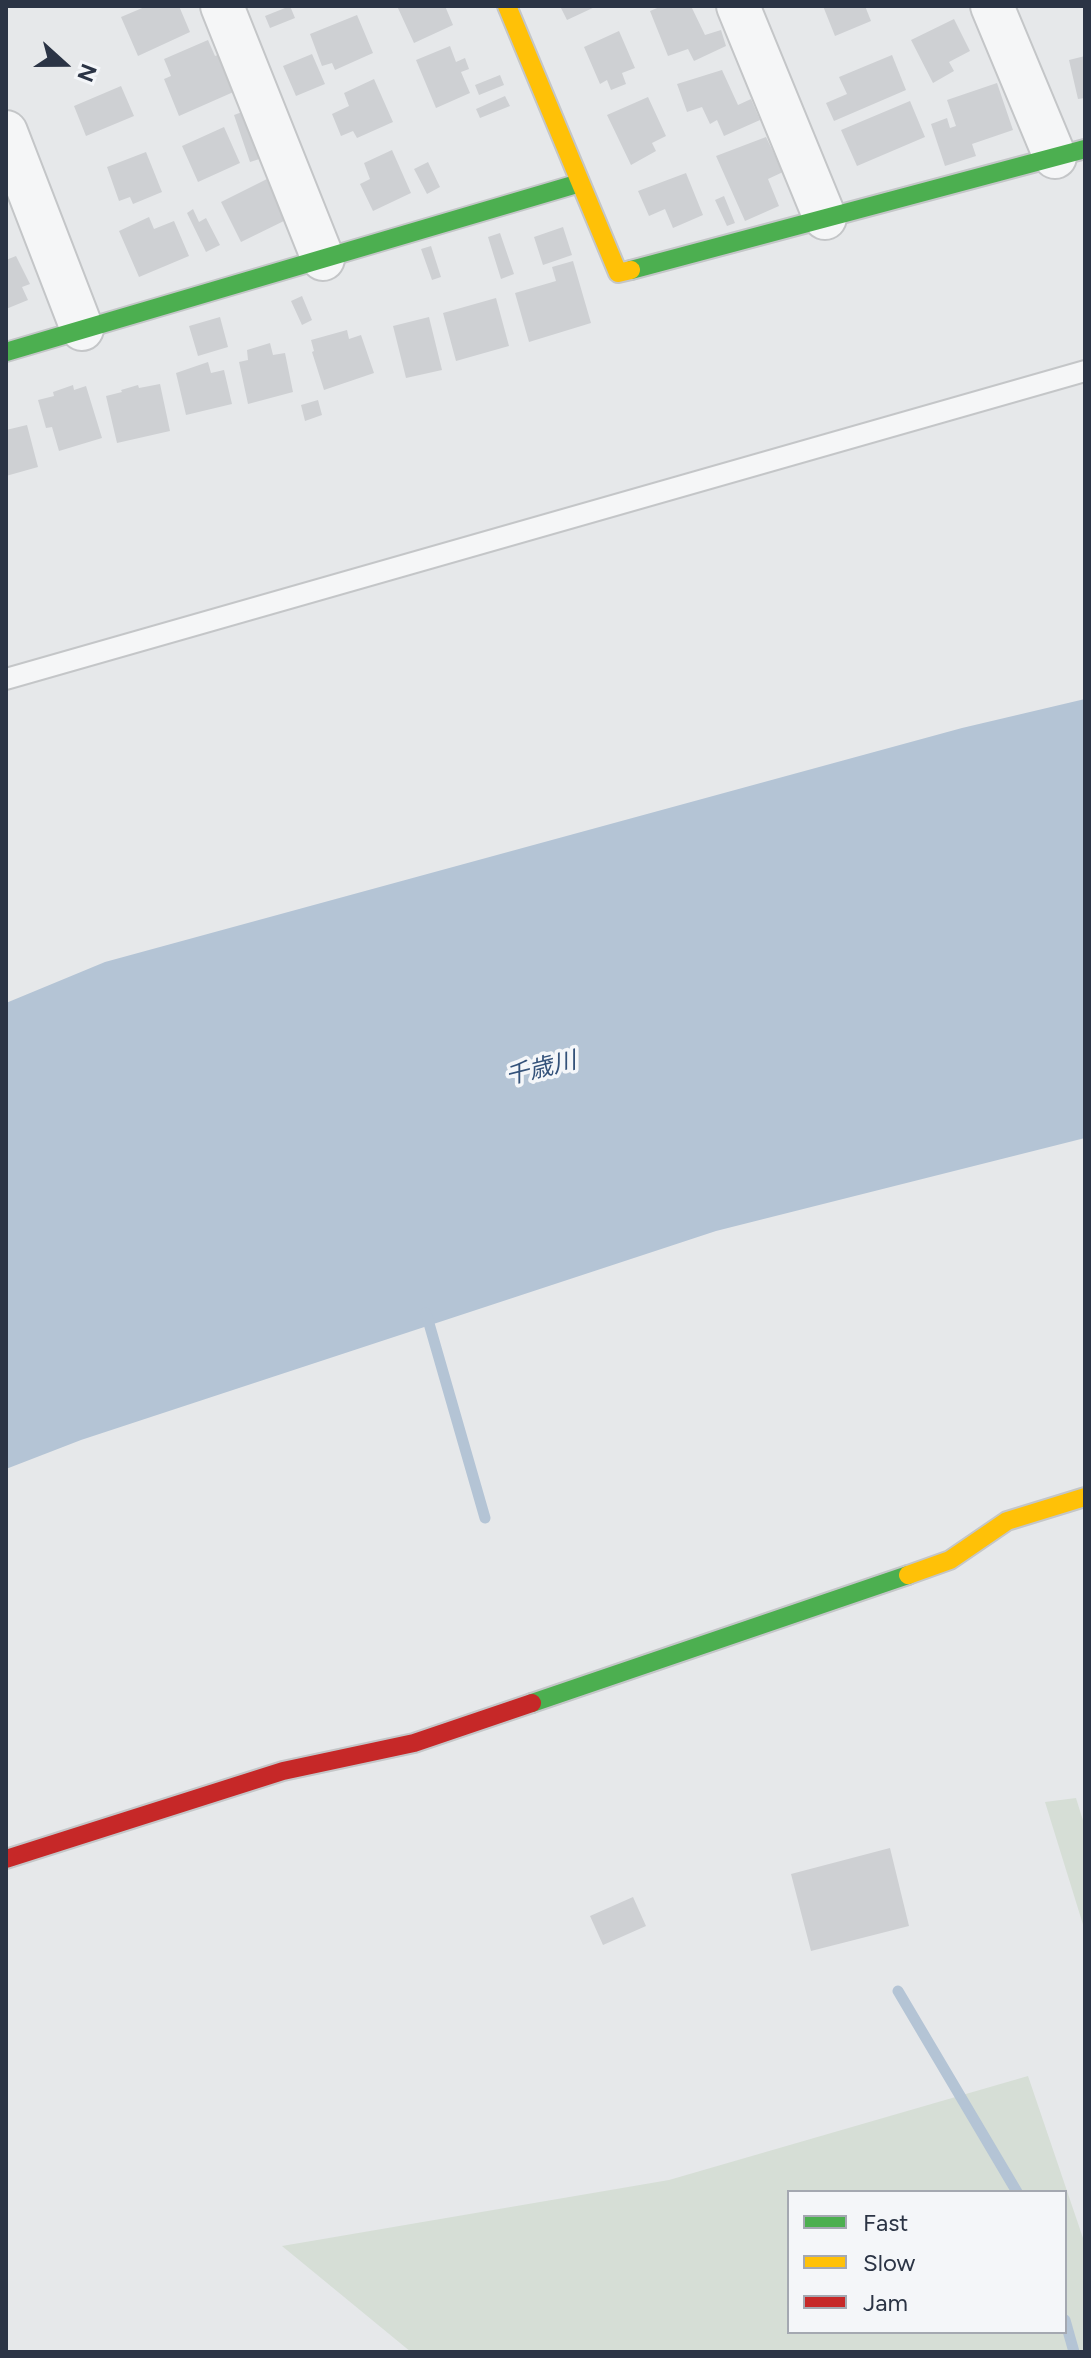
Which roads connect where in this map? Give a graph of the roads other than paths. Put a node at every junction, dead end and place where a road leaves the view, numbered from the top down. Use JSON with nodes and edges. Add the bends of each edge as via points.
{"nodes":[{"id":1,"x":222,"y":6,"type":"edge"},
{"id":2,"x":507,"y":6,"type":"edge"},
{"id":3,"x":738,"y":6,"type":"edge"},
{"id":4,"x":992,"y":6,"type":"edge"},
{"id":5,"x":6,"y":132,"type":"edge"},
{"id":6,"x":1070,"y":153,"type":"edge"},
{"id":7,"x":580,"y":183,"type":"junction"},
{"id":8,"x":825,"y":218,"type":"junction"},
{"id":9,"x":323,"y":259,"type":"junction"},
{"id":10,"x":82,"y":329,"type":"junction"},
{"id":11,"x":6,"y":352,"type":"edge"},
{"id":12,"x":1085,"y":371,"type":"edge"},
{"id":13,"x":6,"y":679,"type":"edge"},
{"id":14,"x":1085,"y":1497,"type":"edge"},
{"id":15,"x":6,"y":1859,"type":"edge"}],
"edges":[{"from":1,"to":9,"type":"street"},
{"from":2,"to":7,"type":"street"},
{"from":3,"to":8,"type":"street"},
{"from":4,"to":6,"type":"street"},
{"from":5,"to":10,"type":"street"},
{"from":6,"to":8,"type":"street"},
{"from":7,"to":8,"type":"street","via":[[618,273]]},
{"from":7,"to":9,"type":"street"},
{"from":9,"to":10,"type":"street"},
{"from":10,"to":11,"type":"street"},
{"from":12,"to":13,"type":"lane"},
{"from":14,"to":15,"type":"street","via":[[1007,1521],[950,1560],[429,1738],[283,1771]]}]}
